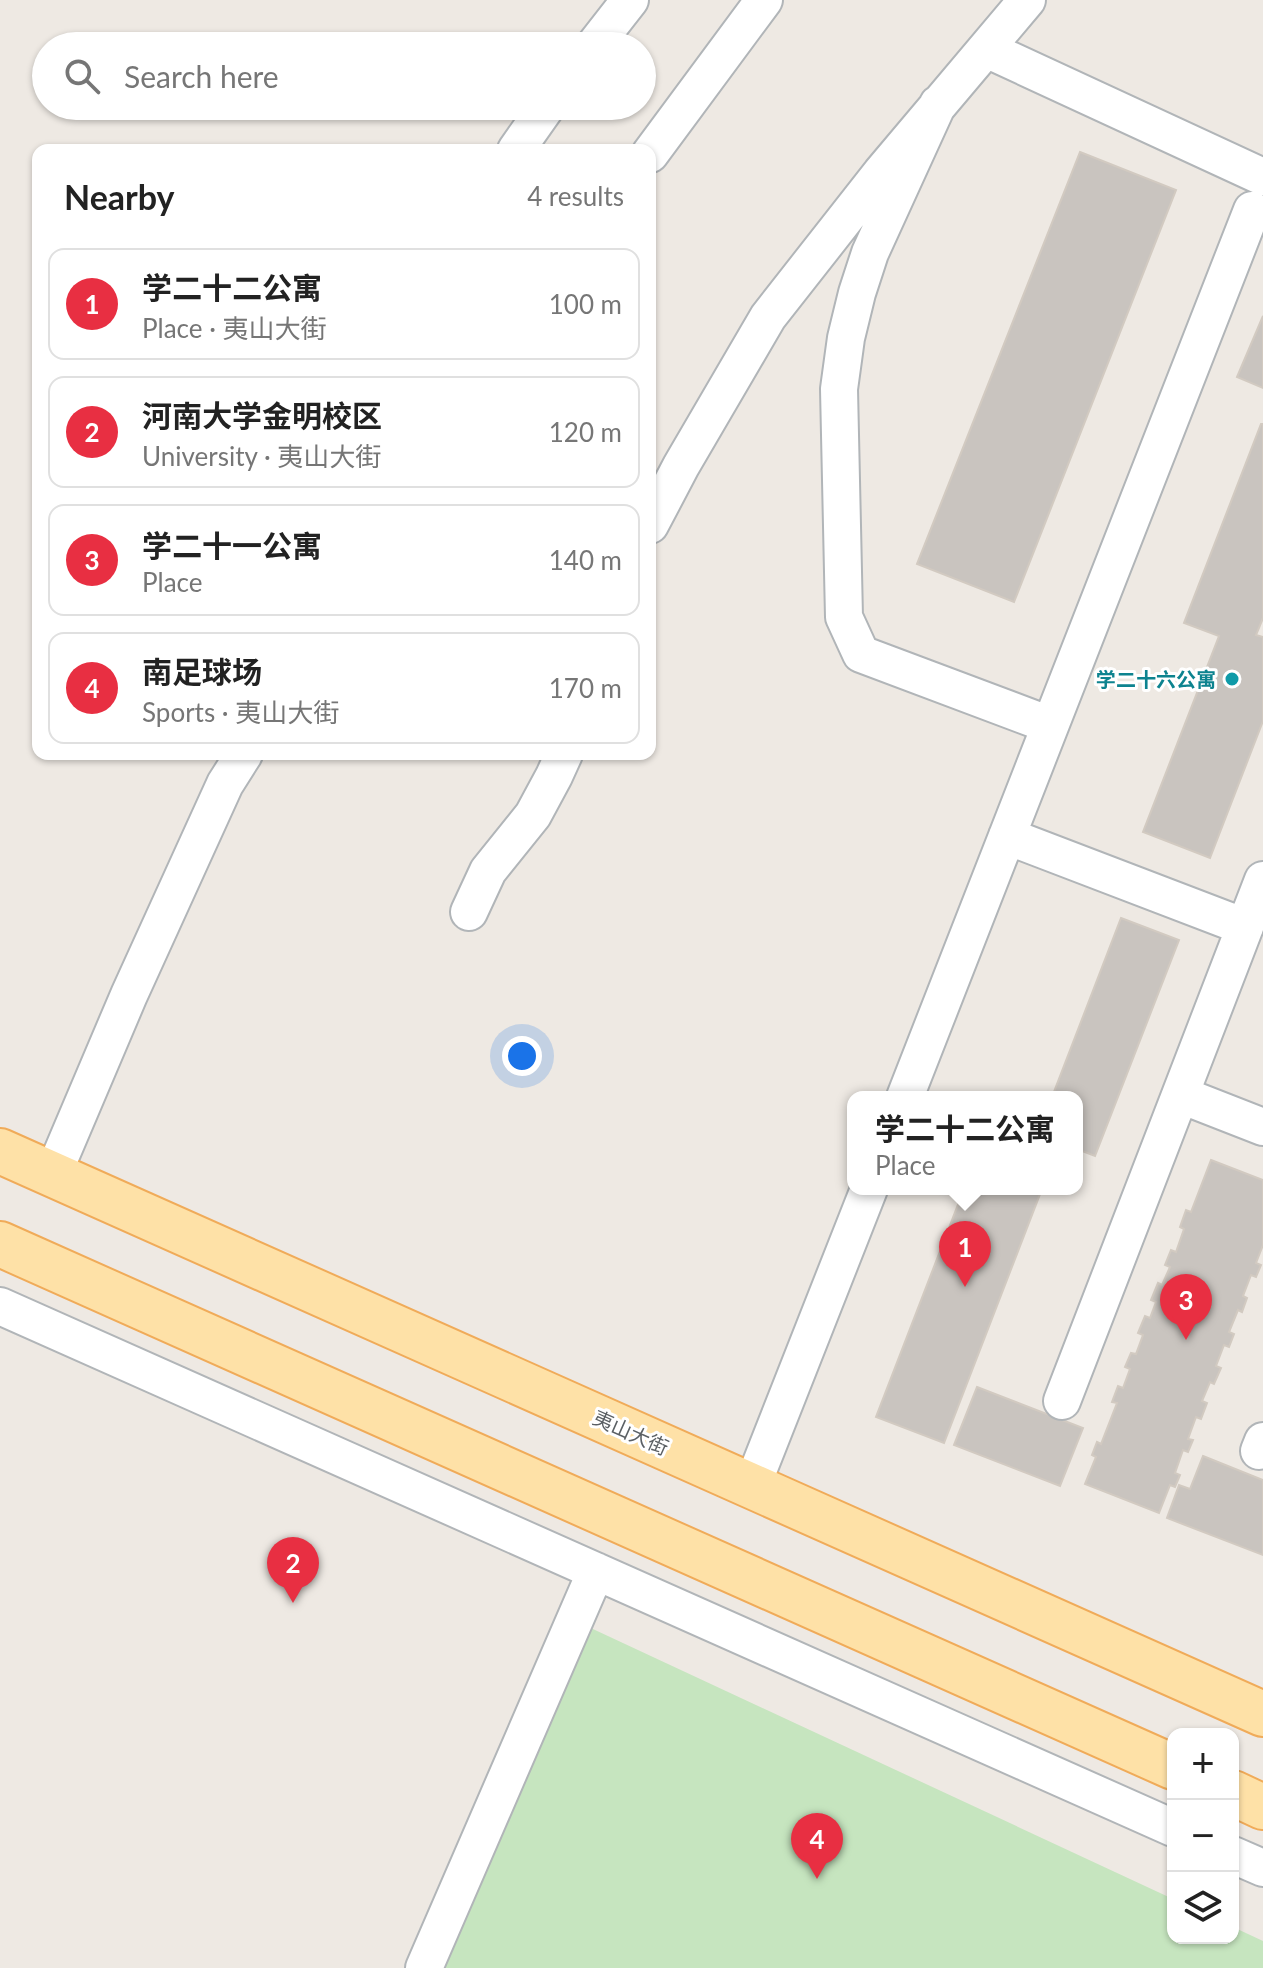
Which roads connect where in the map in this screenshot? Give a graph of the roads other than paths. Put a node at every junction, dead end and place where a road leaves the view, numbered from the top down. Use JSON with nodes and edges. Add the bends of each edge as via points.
{"nodes":[{"id":1,"x":630,"y":0,"type":"edge"},
{"id":2,"x":764,"y":0,"type":"edge"},
{"id":3,"x":1027,"y":0,"type":"edge"},
{"id":4,"x":605,"y":32,"type":"edge"},
{"id":5,"x":986,"y":49,"type":"junction"},
{"id":6,"x":938,"y":104,"type":"junction"},
{"id":7,"x":537,"y":120,"type":"edge"},
{"id":8,"x":520,"y":144,"type":"edge"},
{"id":9,"x":656,"y":146,"type":"edge"},
{"id":10,"x":1258,"y":194,"type":"edge"},
{"id":11,"x":656,"y":514,"type":"edge"},
{"id":12,"x":1050,"y":725,"type":"junction"},
{"id":13,"x":240,"y":760,"type":"edge"},
{"id":14,"x":561,"y":760,"type":"edge"},
{"id":15,"x":1007,"y":836,"type":"junction"},
{"id":16,"x":1263,"y":880,"type":"edge"},
{"id":17,"x":469,"y":912,"type":"dead end"},
{"id":18,"x":1245,"y":927,"type":"junction"},
{"id":19,"x":907,"y":1091,"type":"edge"},
{"id":20,"x":1181,"y":1095,"type":"junction"},
{"id":21,"x":1263,"y":1127,"type":"edge"},
{"id":22,"x":0,"y":1151,"type":"edge"},
{"id":23,"x":53,"y":1174,"type":"junction"},
{"id":24,"x":867,"y":1195,"type":"edge"},
{"id":25,"x":0,"y":1244,"type":"edge"},
{"id":26,"x":0,"y":1306,"type":"edge"},
{"id":27,"x":1062,"y":1401,"type":"dead end"},
{"id":28,"x":752,"y":1486,"type":"junction"},
{"id":29,"x":596,"y":1571,"type":"junction"},
{"id":30,"x":1263,"y":1714,"type":"edge"},
{"id":31,"x":1167,"y":1764,"type":"edge"},
{"id":32,"x":1239,"y":1796,"type":"edge"},
{"id":33,"x":1263,"y":1807,"type":"edge"},
{"id":34,"x":1167,"y":1825,"type":"edge"},
{"id":35,"x":1239,"y":1858,"type":"edge"},
{"id":36,"x":1263,"y":1868,"type":"edge"},
{"id":37,"x":424,"y":1968,"type":"edge"}],
"edges":[{"from":1,"to":4,"type":"street"},
{"from":2,"to":9,"type":"street"},
{"from":3,"to":5,"type":"street"},
{"from":5,"to":6,"type":"street"},
{"from":5,"to":10,"type":"street"},
{"from":6,"to":11,"type":"street","via":[[768,317]]},
{"from":6,"to":12,"type":"street","via":[[870,253],[846,338],[839,389],[844,617],[861,654]]},
{"from":7,"to":8,"type":"street"},
{"from":10,"to":12,"type":"street"},
{"from":12,"to":15,"type":"street"},
{"from":13,"to":23,"type":"street","via":[[129,995]]},
{"from":14,"to":17,"type":"street","via":[[533,815],[488,871]]},
{"from":15,"to":18,"type":"street"},
{"from":15,"to":19,"type":"street"},
{"from":16,"to":18,"type":"street"},
{"from":18,"to":20,"type":"street"},
{"from":20,"to":21,"type":"street"},
{"from":20,"to":27,"type":"street"},
{"from":22,"to":23,"type":"main road","name":"夷山大街"},
{"from":23,"to":28,"type":"main road","name":"夷山大街"},
{"from":24,"to":28,"type":"street"},
{"from":25,"to":31,"type":"main road"},
{"from":26,"to":29,"type":"street"},
{"from":28,"to":30,"type":"main road","name":"夷山大街"},
{"from":29,"to":34,"type":"street"},
{"from":29,"to":37,"type":"street"},
{"from":32,"to":33,"type":"main road"},
{"from":35,"to":36,"type":"street"}]}
